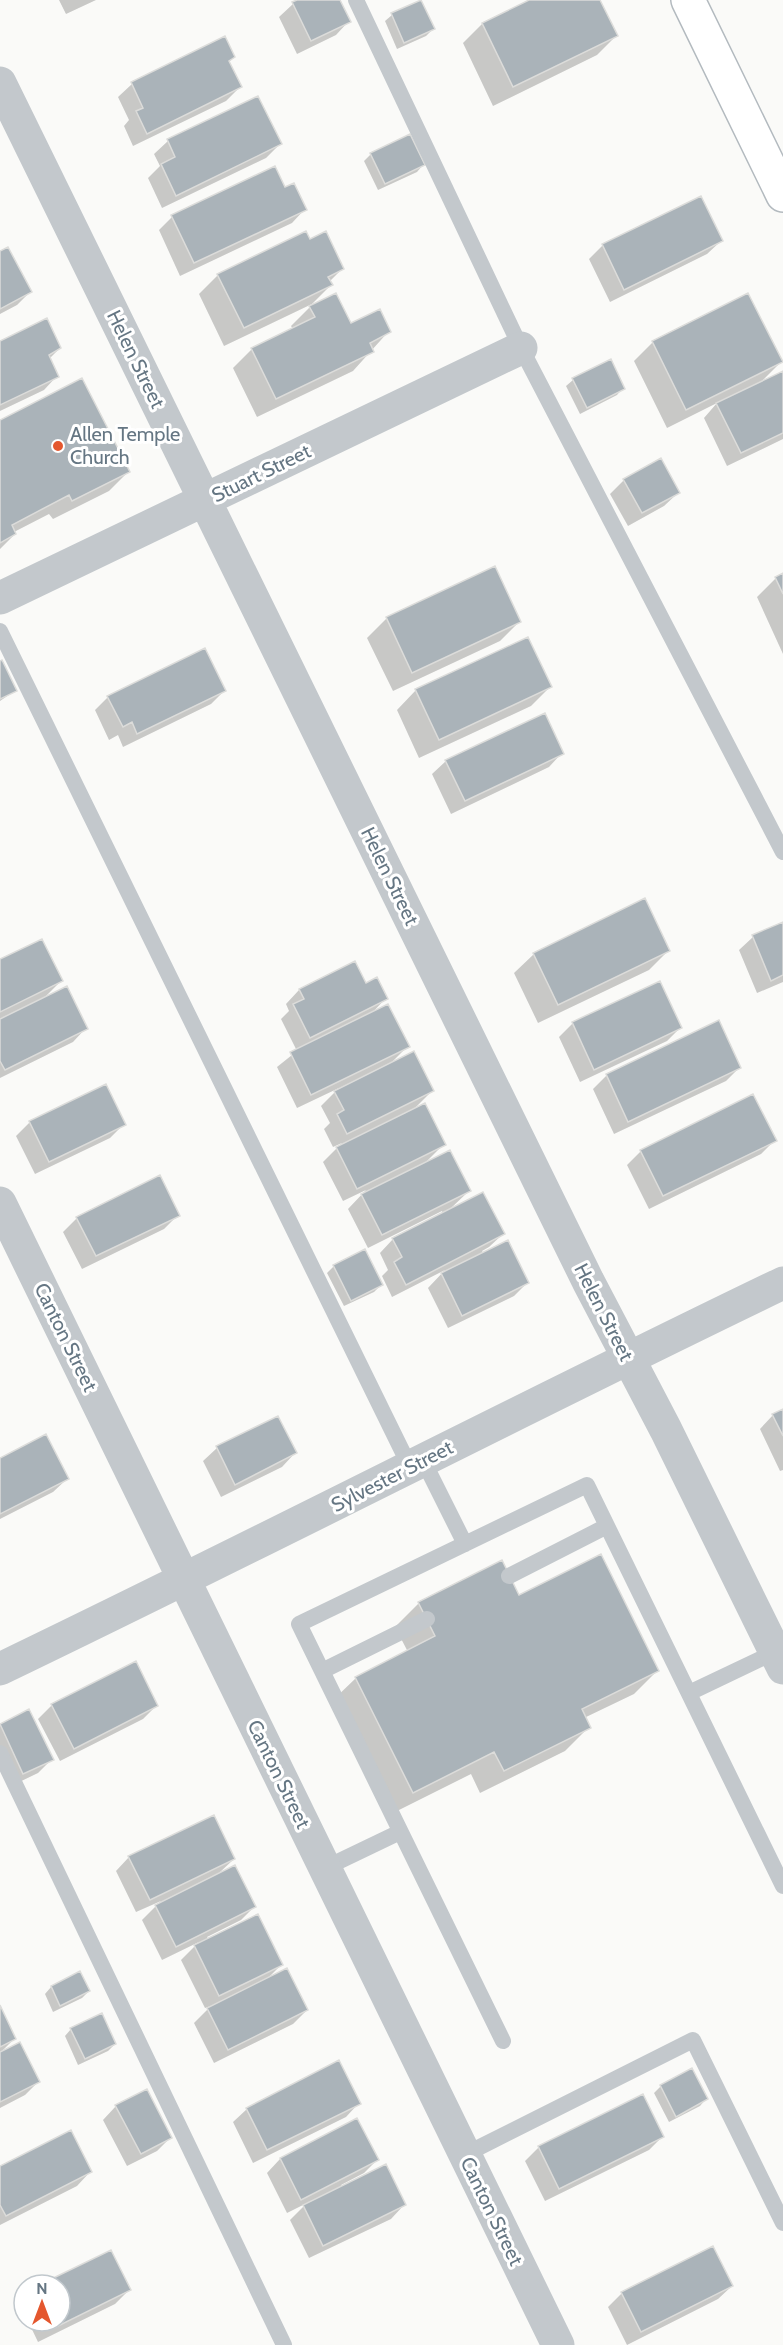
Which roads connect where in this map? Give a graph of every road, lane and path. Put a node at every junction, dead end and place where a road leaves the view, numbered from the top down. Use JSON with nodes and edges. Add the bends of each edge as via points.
{"nodes":[{"id":1,"x":356,"y":0,"type":"edge"},
{"id":2,"x":688,"y":0,"type":"edge"},
{"id":3,"x":0,"y":83,"type":"edge"},
{"id":4,"x":783,"y":195,"type":"edge"},
{"id":5,"x":521,"y":348,"type":"junction"},
{"id":6,"x":205,"y":500,"type":"junction"},
{"id":7,"x":0,"y":598,"type":"edge"},
{"id":8,"x":0,"y":631,"type":"edge"},
{"id":9,"x":783,"y":852,"type":"edge"},
{"id":10,"x":0,"y":1203,"type":"edge"},
{"id":11,"x":783,"y":1283,"type":"edge"},
{"id":12,"x":628,"y":1358,"type":"junction"},
{"id":13,"x":416,"y":1464,"type":"junction"},
{"id":14,"x":607,"y":1526,"type":"junction"},
{"id":15,"x":465,"y":1544,"type":"junction"},
{"id":16,"x":509,"y":1576,"type":"dead end"},
{"id":17,"x":185,"y":1580,"type":"junction"},
{"id":18,"x":427,"y":1619,"type":"dead end"},
{"id":19,"x":779,"y":1660,"type":"edge"},
{"id":20,"x":0,"y":1669,"type":"edge"},
{"id":21,"x":322,"y":1671,"type":"junction"},
{"id":22,"x":689,"y":1693,"type":"junction"},
{"id":23,"x":0,"y":1753,"type":"edge"},
{"id":24,"x":400,"y":1832,"type":"junction"},
{"id":25,"x":325,"y":1868,"type":"junction"},
{"id":26,"x":783,"y":1886,"type":"edge"},
{"id":27,"x":503,"y":2041,"type":"dead end"},
{"id":28,"x":464,"y":2155,"type":"junction"},
{"id":29,"x":783,"y":2223,"type":"edge"},
{"id":30,"x":284,"y":2345,"type":"edge"},
{"id":31,"x":558,"y":2345,"type":"edge"}],
"edges":[{"from":1,"to":5,"type":"lane"},
{"from":2,"to":4,"type":"main road"},
{"from":3,"to":6,"type":"street","name":"Helen Street"},
{"from":5,"to":6,"type":"street","name":"Stuart Street"},
{"from":5,"to":9,"type":"lane"},
{"from":6,"to":7,"type":"street","name":"Stuart Street"},
{"from":6,"to":12,"type":"street","name":"Helen Street"},
{"from":8,"to":13,"type":"lane"},
{"from":10,"to":17,"type":"street","name":"Canton Street"},
{"from":11,"to":12,"type":"street","name":"Sylvester Street"},
{"from":12,"to":13,"type":"street","name":"Sylvester Street"},
{"from":12,"to":19,"type":"street","name":"Helen Street"},
{"from":13,"to":15,"type":"lane"},
{"from":13,"to":17,"type":"street","name":"Sylvester Street"},
{"from":14,"to":15,"type":"lane","via":[[587,1485]]},
{"from":14,"to":16,"type":"lane"},
{"from":14,"to":22,"type":"lane"},
{"from":15,"to":21,"type":"lane","via":[[299,1624]]},
{"from":17,"to":20,"type":"street","name":"Sylvester Street"},
{"from":17,"to":25,"type":"street","name":"Canton Street"},
{"from":18,"to":21,"type":"lane"},
{"from":19,"to":22,"type":"lane"},
{"from":21,"to":24,"type":"lane"},
{"from":22,"to":26,"type":"lane"},
{"from":23,"to":30,"type":"lane"},
{"from":24,"to":25,"type":"lane"},
{"from":24,"to":27,"type":"lane"},
{"from":25,"to":28,"type":"street","name":"Canton Street"},
{"from":28,"to":29,"type":"lane","via":[[693,2040]]},
{"from":28,"to":31,"type":"street","name":"Canton Street"}]}
